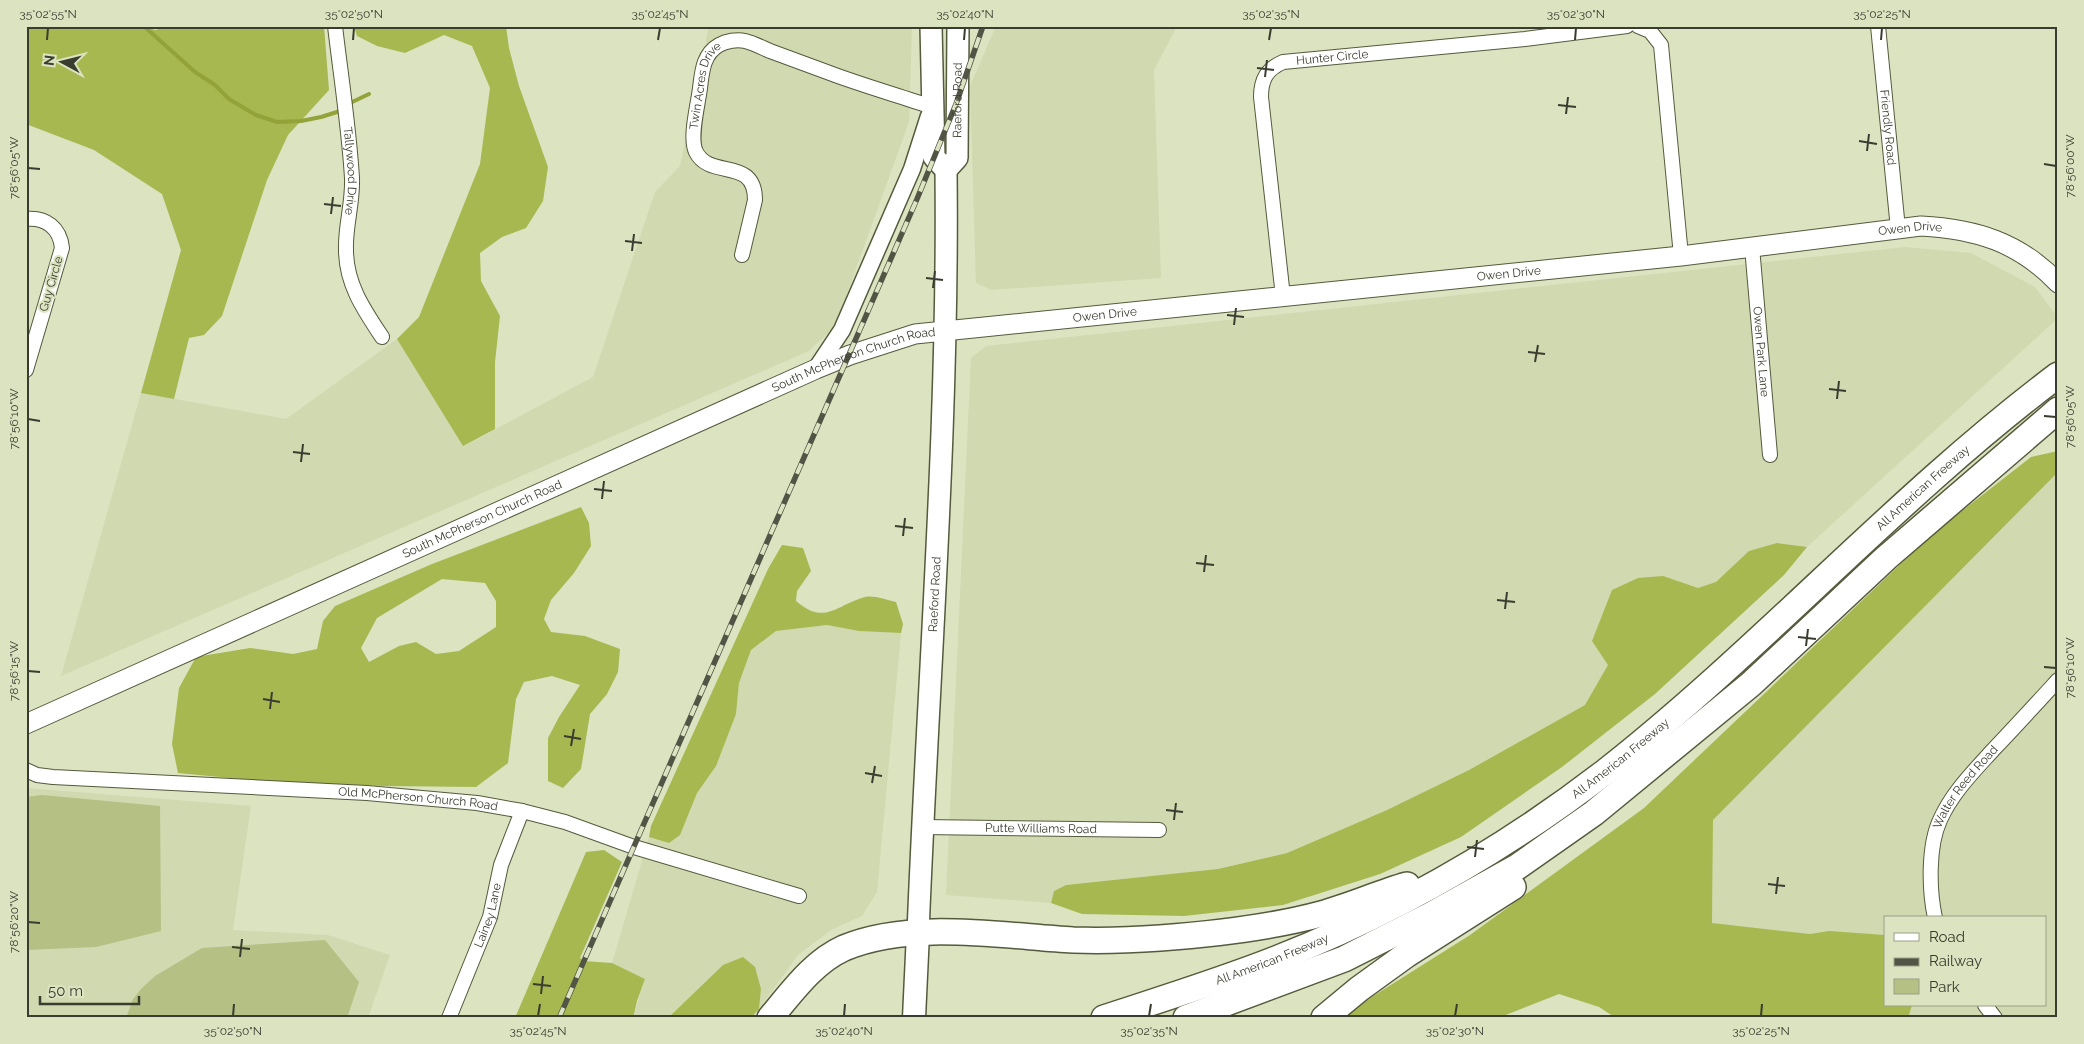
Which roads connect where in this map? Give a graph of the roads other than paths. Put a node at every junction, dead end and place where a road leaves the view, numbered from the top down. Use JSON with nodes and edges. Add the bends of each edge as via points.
{"nodes":[{"id":1,"x":335,"y":26,"type":"edge"},
{"id":2,"x":931,"y":26,"type":"edge"},
{"id":3,"x":958,"y":26,"type":"edge"},
{"id":4,"x":1627,"y":26,"type":"edge"},
{"id":5,"x":1638,"y":26,"type":"edge"},
{"id":6,"x":1878,"y":26,"type":"edge"},
{"id":7,"x":1524,"y":33,"type":"edge"},
{"id":8,"x":932,"y":107,"type":"junction"},
{"id":9,"x":946,"y":170,"type":"junction"},
{"id":10,"x":26,"y":219,"type":"edge"},
{"id":11,"x":1898,"y":229,"type":"junction"},
{"id":12,"x":1752,"y":247,"type":"junction"},
{"id":13,"x":742,"y":255,"type":"dead end"},
{"id":14,"x":1681,"y":256,"type":"junction"},
{"id":15,"x":2058,"y":283,"type":"edge"},
{"id":16,"x":1282,"y":297,"type":"junction"},
{"id":17,"x":944,"y":332,"type":"junction"},
{"id":18,"x":382,"y":337,"type":"dead end"},
{"id":19,"x":816,"y":369,"type":"junction"},
{"id":20,"x":26,"y":370,"type":"edge"},
{"id":21,"x":2058,"y":375,"type":"edge"},
{"id":22,"x":2058,"y":410,"type":"edge"},
{"id":23,"x":1770,"y":455,"type":"dead end"},
{"id":24,"x":2058,"y":680,"type":"edge"},
{"id":25,"x":1751,"y":684,"type":"junction"},
{"id":26,"x":26,"y":724,"type":"edge"},
{"id":27,"x":26,"y":770,"type":"edge"},
{"id":28,"x":522,"y":810,"type":"junction"},
{"id":29,"x":922,"y":827,"type":"junction"},
{"id":30,"x":1159,"y":830,"type":"dead end"},
{"id":31,"x":1462,"y":868,"type":"junction"},
{"id":32,"x":799,"y":896,"type":"dead end"},
{"id":33,"x":1935,"y":916,"type":"edge"},
{"id":34,"x":918,"y":933,"type":"junction"},
{"id":35,"x":1985,"y":1006,"type":"edge"},
{"id":36,"x":450,"y":1018,"type":"edge"},
{"id":37,"x":770,"y":1018,"type":"edge"},
{"id":38,"x":914,"y":1018,"type":"edge"},
{"id":39,"x":1104,"y":1018,"type":"edge"},
{"id":40,"x":1186,"y":1018,"type":"edge"},
{"id":41,"x":1324,"y":1018,"type":"edge"},
{"id":42,"x":1996,"y":1018,"type":"edge"}],
"edges":[{"from":1,"to":18,"type":"street","name":"Tallywood Drive","via":[[352,178],[347,268],[355,294]]},
{"from":2,"to":8,"type":"main road","name":"Raeford Road"},
{"from":3,"to":9,"type":"main road","name":"Raeford Road","via":[[957,158]]},
{"from":4,"to":7,"type":"street","name":"Hunter Circle"},
{"from":5,"to":14,"type":"street","via":[[1650,31],[1661,45]]},
{"from":6,"to":11,"type":"street","name":"Friendly Road"},
{"from":7,"to":16,"type":"street","name":"Hunter Circle","via":[[1283,62],[1268,72],[1263,79],[1260,97]]},
{"from":8,"to":9,"type":"main road","name":"Raeford Road","via":[[934,157]]},
{"from":8,"to":13,"type":"street","name":"Twin Acres Drive","via":[[744,41],[727,42],[714,48],[703,66],[693,137],[699,158],[706,163],[738,171],[752,182],[755,200]]},
{"from":8,"to":19,"type":"street","via":[[912,169],[842,330]]},
{"from":9,"to":17,"type":"main road","name":"Raeford Road"},
{"from":10,"to":20,"type":"street","name":"Guy Circle","via":[[51,224],[61,239],[62,248]]},
{"from":11,"to":12,"type":"main road","name":"Owen Drive"},
{"from":11,"to":15,"type":"main road","name":"Owen Drive","via":[[1920,226],[1944,228],[1990,237],[2023,253]]},
{"from":12,"to":14,"type":"main road","name":"Owen Drive"},
{"from":12,"to":23,"type":"street","name":"Owen Park Lane"},
{"from":14,"to":16,"type":"main road","name":"Owen Drive"},
{"from":16,"to":17,"type":"main road","name":"Owen Drive"},
{"from":17,"to":19,"type":"main road","name":"South McPherson Church Road","via":[[915,334]]},
{"from":17,"to":29,"type":"main road","name":"Raeford Road"},
{"from":19,"to":26,"type":"main road","name":"South McPherson Church Road"},
{"from":21,"to":31,"type":"highway","name":"All American Freeway","via":[[1915,494],[1684,707],[1584,787]]},
{"from":22,"to":25,"type":"highway","name":"All American Freeway","via":[[1886,558]]},
{"from":24,"to":33,"type":"street","name":"Walter Reed Road","via":[[1959,787],[1939,820],[1931,868]]},
{"from":25,"to":40,"type":"highway","name":"All American Freeway","via":[[1594,813],[1517,867],[1344,960]]},
{"from":25,"to":41,"type":"highway","via":[[1674,766],[1602,826],[1549,864],[1406,955]]},
{"from":27,"to":28,"type":"street","name":"Old McPherson Church Road","via":[[53,777],[367,793]]},
{"from":28,"to":32,"type":"street","name":"Old McPherson Church Road"},
{"from":28,"to":36,"type":"street","name":"Lainey Lane","via":[[501,865],[490,917]]},
{"from":29,"to":30,"type":"street","name":"Putte Williams Road"},
{"from":29,"to":34,"type":"main road","name":"Raeford Road"},
{"from":31,"to":34,"type":"highway","via":[[1322,913],[1226,932],[1094,940],[952,931]]},
{"from":31,"to":39,"type":"highway","name":"All American Freeway","via":[[1385,910],[1283,956]]},
{"from":34,"to":37,"type":"highway","via":[[872,939],[843,949],[806,975]]},
{"from":34,"to":38,"type":"highway","name":"Raeford Road"},
{"from":35,"to":42,"type":"street"}]}
